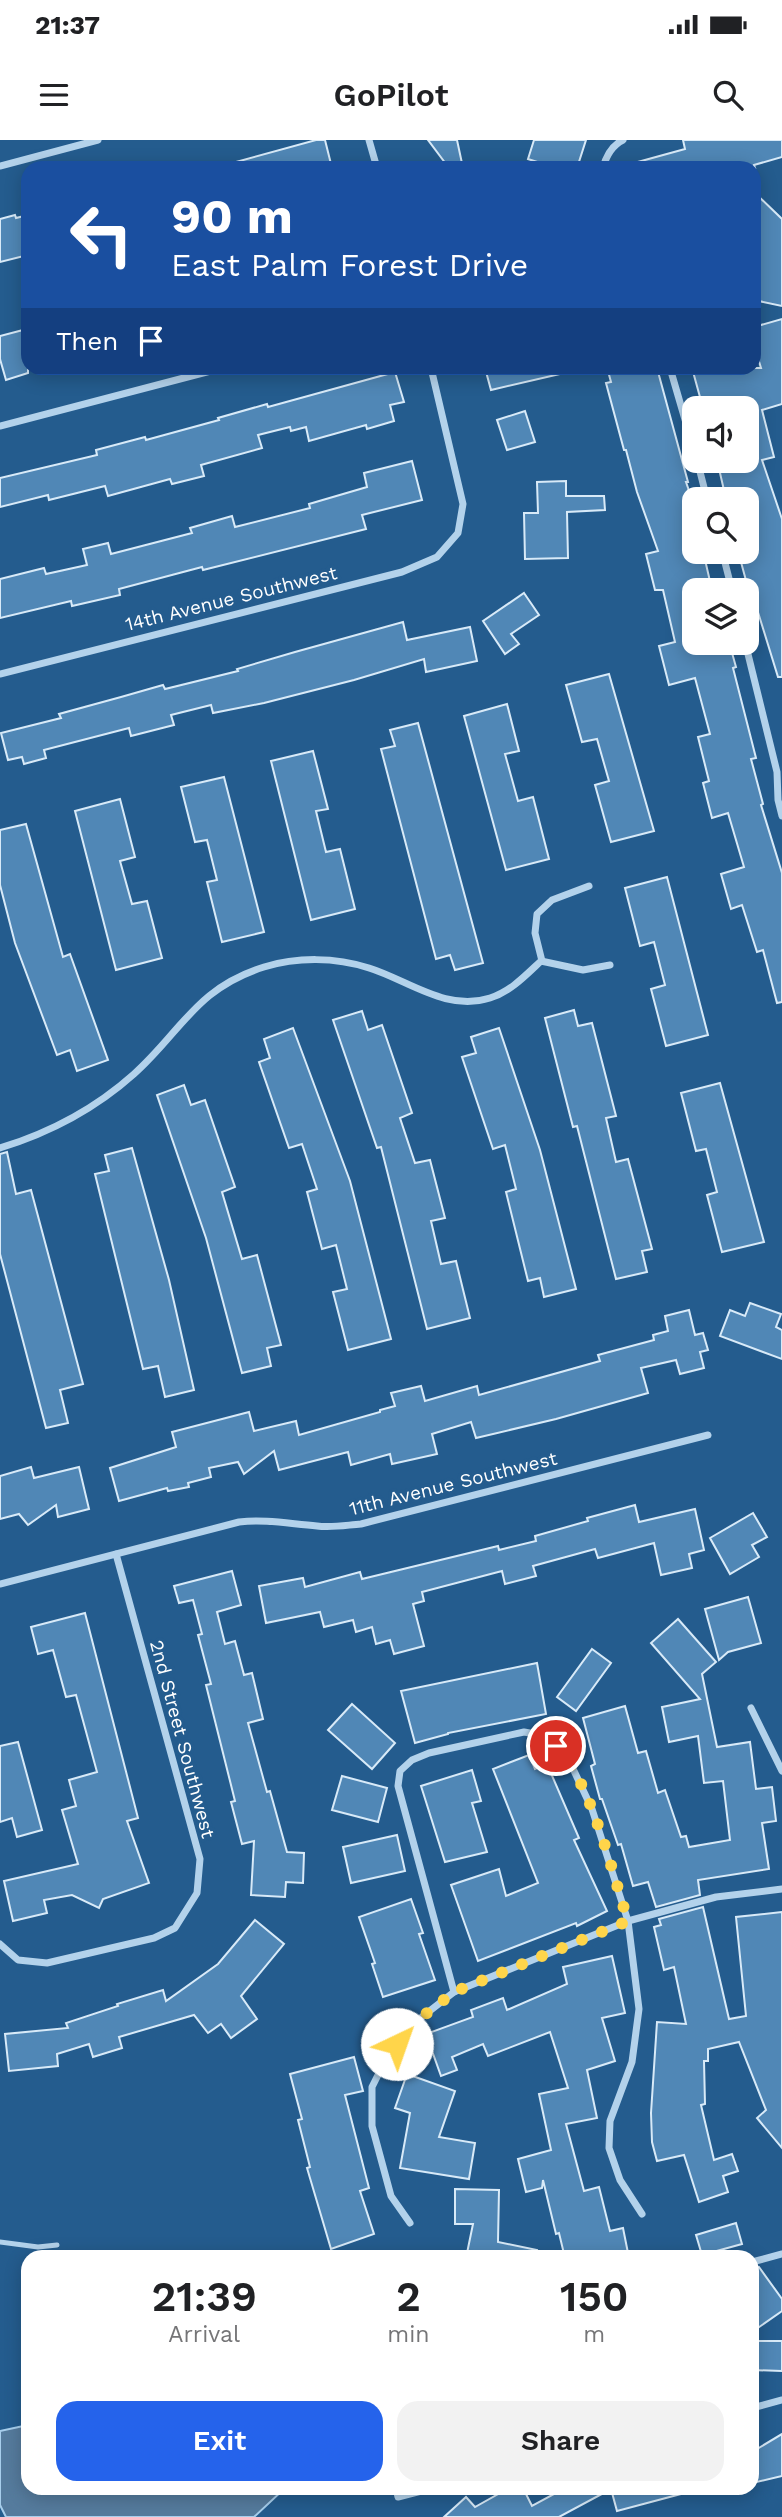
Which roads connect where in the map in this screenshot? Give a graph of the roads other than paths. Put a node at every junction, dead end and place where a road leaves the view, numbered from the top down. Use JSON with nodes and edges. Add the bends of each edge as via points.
{"nodes":[{"id":1,"x":98,"y":140,"type":"edge"},
{"id":2,"x":369,"y":140,"type":"edge"},
{"id":3,"x":623,"y":140,"type":"edge"},
{"id":4,"x":375,"y":161,"type":"edge"},
{"id":5,"x":605,"y":161,"type":"edge"},
{"id":6,"x":0,"y":166,"type":"edge"},
{"id":7,"x":195,"y":375,"type":"edge"},
{"id":8,"x":433,"y":375,"type":"edge"},
{"id":9,"x":672,"y":375,"type":"edge"},
{"id":10,"x":682,"y":409,"type":"edge"},
{"id":11,"x":0,"y":426,"type":"edge"},
{"id":12,"x":748,"y":655,"type":"edge"},
{"id":13,"x":0,"y":674,"type":"edge"},
{"id":14,"x":782,"y":816,"type":"edge"},
{"id":15,"x":589,"y":886,"type":"dead end"},
{"id":16,"x":542,"y":961,"type":"junction"},
{"id":17,"x":610,"y":965,"type":"dead end"},
{"id":18,"x":0,"y":1148,"type":"edge"},
{"id":19,"x":708,"y":1435,"type":"dead end"},
{"id":20,"x":116,"y":1554,"type":"junction"},
{"id":21,"x":0,"y":1584,"type":"edge"},
{"id":22,"x":751,"y":1707,"type":"dead end"},
{"id":23,"x":782,"y":1770,"type":"edge"},
{"id":24,"x":782,"y":1889,"type":"edge"},
{"id":25,"x":628,"y":1921,"type":"junction"},
{"id":26,"x":0,"y":1944,"type":"edge"},
{"id":27,"x":454,"y":1992,"type":"junction"},
{"id":28,"x":642,"y":2214,"type":"dead end"},
{"id":29,"x":410,"y":2223,"type":"dead end"},
{"id":30,"x":0,"y":2242,"type":"edge"},
{"id":31,"x":57,"y":2245,"type":"dead end"},
{"id":32,"x":782,"y":2254,"type":"edge"},
{"id":33,"x":759,"y":2260,"type":"edge"},
{"id":34,"x":782,"y":2400,"type":"edge"},
{"id":35,"x":759,"y":2405,"type":"edge"}],
"edges":[{"from":1,"to":6,"type":"street"},
{"from":2,"to":4,"type":"street"},
{"from":3,"to":5,"type":"street"},
{"from":7,"to":11,"type":"street"},
{"from":8,"to":13,"type":"street","name":"14th Avenue Southwest","via":[[463,504],[458,533],[437,557],[402,572]]},
{"from":9,"to":10,"type":"street"},
{"from":12,"to":14,"type":"street","via":[[777,772]]},
{"from":15,"to":16,"type":"street","via":[[552,901],[537,914],[535,933]]},
{"from":16,"to":17,"type":"street","via":[[583,970]]},
{"from":16,"to":18,"type":"street","via":[[502,993],[462,1002],[352,963],[313,960],[264,967],[223,985],[203,1000],[111,1093],[49,1130]]},
{"from":19,"to":20,"type":"street","name":"11th Avenue Southwest","via":[[361,1524],[316,1527],[258,1520]]},
{"from":20,"to":21,"type":"street","name":"11th Avenue Southwest"},
{"from":20,"to":26,"type":"street","name":"2nd Street Southwest","via":[[200,1859],[197,1894],[175,1928],[154,1938],[47,1963],[18,1960]]},
{"from":22,"to":23,"type":"street"},
{"from":24,"to":25,"type":"street","via":[[716,1897]]},
{"from":25,"to":27,"type":"street"},
{"from":25,"to":27,"type":"street","via":[[592,1809],[566,1756],[547,1736],[524,1732],[429,1753],[400,1771],[398,1786]]},
{"from":25,"to":28,"type":"street","via":[[639,2009],[632,2062],[610,2121],[609,2148],[620,2180]]},
{"from":27,"to":29,"type":"street","via":[[409,2027],[372,2087],[372,2126],[391,2196]]},
{"from":30,"to":31,"type":"lane"},
{"from":32,"to":33,"type":"street"},
{"from":34,"to":35,"type":"street"}]}
